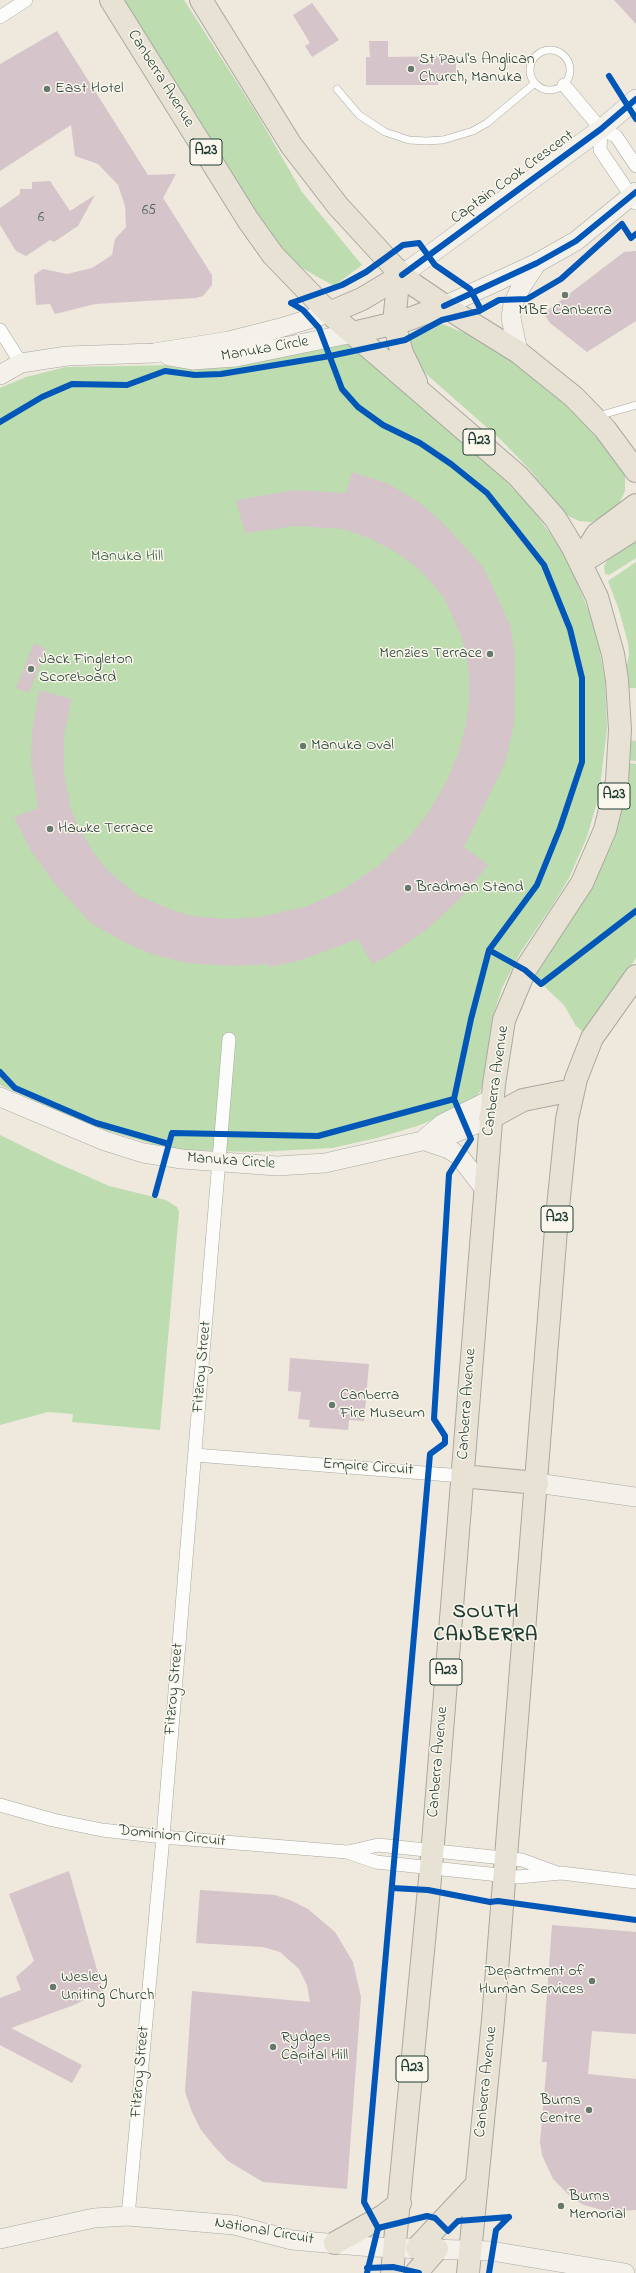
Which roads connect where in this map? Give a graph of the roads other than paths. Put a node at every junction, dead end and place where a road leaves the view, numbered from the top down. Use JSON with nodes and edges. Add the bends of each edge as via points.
{"nodes":[{"id":1,"x":26,"y":0,"type":"edge"},
{"id":2,"x":111,"y":0,"type":"edge"},
{"id":3,"x":201,"y":0,"type":"edge"},
{"id":4,"x":0,"y":17,"type":"edge"},
{"id":5,"x":535,"y":83,"type":"junction"},
{"id":6,"x":564,"y":85,"type":"junction"},
{"id":7,"x":337,"y":89,"type":"dead end"},
{"id":8,"x":636,"y":99,"type":"edge"},
{"id":9,"x":601,"y":129,"type":"junction"},
{"id":10,"x":636,"y":166,"type":"edge"},
{"id":11,"x":634,"y":197,"type":"edge"},
{"id":12,"x":537,"y":263,"type":"junction"},
{"id":13,"x":402,"y":275,"type":"junction"},
{"id":14,"x":444,"y":306,"type":"junction"},
{"id":15,"x":330,"y":313,"type":"junction"},
{"id":16,"x":394,"y":323,"type":"junction"},
{"id":17,"x":0,"y":330,"type":"edge"},
{"id":18,"x":354,"y":333,"type":"junction"},
{"id":19,"x":518,"y":352,"type":"junction"},
{"id":20,"x":154,"y":353,"type":"junction"},
{"id":21,"x":20,"y":363,"type":"junction"},
{"id":22,"x":0,"y":375,"type":"edge"},
{"id":23,"x":423,"y":394,"type":"junction"},
{"id":24,"x":636,"y":405,"type":"edge"},
{"id":25,"x":595,"y":417,"type":"junction"},
{"id":26,"x":636,"y":471,"type":"edge"},
{"id":27,"x":636,"y":505,"type":"edge"},
{"id":28,"x":636,"y":528,"type":"edge"},
{"id":29,"x":580,"y":562,"type":"junction"},
{"id":30,"x":628,"y":730,"type":"edge"},
{"id":31,"x":636,"y":976,"type":"edge"},
{"id":32,"x":229,"y":1039,"type":"dead end"},
{"id":33,"x":573,"y":1090,"type":"junction"},
{"id":34,"x":0,"y":1097,"type":"edge"},
{"id":35,"x":491,"y":1108,"type":"junction"},
{"id":36,"x":422,"y":1141,"type":"junction"},
{"id":37,"x":220,"y":1162,"type":"junction"},
{"id":38,"x":484,"y":1188,"type":"junction"},
{"id":39,"x":195,"y":1455,"type":"junction"},
{"id":40,"x":462,"y":1476,"type":"junction"},
{"id":41,"x":537,"y":1482,"type":"junction"},
{"id":42,"x":636,"y":1497,"type":"edge"},
{"id":43,"x":0,"y":1805,"type":"edge"},
{"id":44,"x":163,"y":1837,"type":"junction"},
{"id":45,"x":431,"y":1859,"type":"junction"},
{"id":46,"x":504,"y":1867,"type":"junction"},
{"id":47,"x":636,"y":1882,"type":"edge"},
{"id":48,"x":477,"y":2184,"type":"junction"},
{"id":49,"x":400,"y":2203,"type":"junction"},
{"id":50,"x":128,"y":2216,"type":"junction"},
{"id":51,"x":0,"y":2239,"type":"edge"},
{"id":52,"x":335,"y":2243,"type":"junction"},
{"id":53,"x":395,"y":2247,"type":"junction"},
{"id":54,"x":427,"y":2248,"type":"junction"},
{"id":55,"x":470,"y":2250,"type":"junction"},
{"id":56,"x":392,"y":2273,"type":"edge"},
{"id":57,"x":416,"y":2273,"type":"edge"},
{"id":58,"x":468,"y":2273,"type":"edge"},
{"id":59,"x":625,"y":2273,"type":"edge"}],
"edges":[{"from":1,"to":4,"type":"street"},
{"from":2,"to":15,"type":"highway","name":"Canberra Avenue","number":"A23","via":[[252,226],[273,255]]},
{"from":3,"to":13,"type":"highway","via":[[308,170]]},
{"from":5,"to":6,"type":"lane","via":[[546,90]]},
{"from":5,"to":6,"type":"lane","via":[[531,77],[531,64],[539,53],[551,50],[564,55],[568,60],[570,73]]},
{"from":5,"to":7,"type":"lane","via":[[487,123],[473,131],[443,140],[426,141],[409,140],[385,132],[359,115]]},
{"from":6,"to":9,"type":"street"},
{"from":8,"to":9,"type":"street","name":"Captain Cook Crescent"},
{"from":9,"to":10,"type":"street","via":[[616,136]]},
{"from":9,"to":11,"type":"street","via":[[600,150]]},
{"from":9,"to":13,"type":"street","name":"Captain Cook Crescent"},
{"from":11,"to":12,"type":"street","via":[[576,241]]},
{"from":12,"to":14,"type":"street"},
{"from":12,"to":19,"type":"street","via":[[513,304],[511,318]]},
{"from":13,"to":14,"type":"highway"},
{"from":13,"to":15,"type":"highway","name":"Captain Cook Crescent","via":[[362,299]]},
{"from":13,"to":16,"type":"highway","via":[[397,292]]},
{"from":14,"to":16,"type":"highway","name":"Manuka Circle"},
{"from":14,"to":19,"type":"highway"},
{"from":15,"to":18,"type":"highway","name":"Canberra Avenue","number":"A23"},
{"from":15,"to":20,"type":"street","name":"Manuka Circle","via":[[254,335]]},
{"from":16,"to":18,"type":"highway","name":"Manuka Circle"},
{"from":16,"to":23,"type":"highway","via":[[402,353]]},
{"from":17,"to":21,"type":"street"},
{"from":18,"to":20,"type":"street","name":"Manuka Circle","via":[[236,357],[192,360]]},
{"from":18,"to":23,"type":"highway","name":"Canberra Avenue","number":"A23"},
{"from":19,"to":25,"type":"highway","via":[[558,382]]},
{"from":20,"to":21,"type":"street","name":"Manuka Circle","via":[[68,356]]},
{"from":21,"to":22,"type":"street","name":"Manuka Circle"},
{"from":23,"to":29,"type":"highway","name":"Canberra Avenue","number":"A23","via":[[533,492],[555,518]]},
{"from":24,"to":25,"type":"lane"},
{"from":25,"to":26,"type":"highway"},
{"from":27,"to":29,"type":"highway","via":[[602,529]]},
{"from":28,"to":29,"type":"highway"},
{"from":29,"to":30,"type":"highway","name":"Canberra Avenue","number":"A23","via":[[603,615],[613,654],[619,702]]},
{"from":30,"to":35,"type":"highway","name":"Canberra Avenue","number":"A23","via":[[605,830],[582,883],[522,976],[504,1020]]},
{"from":31,"to":33,"type":"highway","name":"Canberra Avenue","number":"A23","via":[[592,1038]]},
{"from":32,"to":37,"type":"street","name":"Fitzroy Street"},
{"from":33,"to":35,"type":"highway","via":[[538,1083],[518,1088]]},
{"from":33,"to":41,"type":"highway","name":"Canberra Avenue","number":"A23","via":[[562,1164]]},
{"from":34,"to":37,"type":"street","name":"Manuka Circle","via":[[105,1141],[143,1153]]},
{"from":35,"to":36,"type":"street","name":"Manuka Circle","via":[[442,1124]]},
{"from":35,"to":38,"type":"highway","name":"Canberra Avenue","number":"A23"},
{"from":36,"to":37,"type":"street","name":"Manuka Circle","via":[[325,1163],[277,1166]]},
{"from":36,"to":38,"type":"street","via":[[454,1151],[464,1160]]},
{"from":37,"to":39,"type":"street","name":"Fitzroy Street"},
{"from":38,"to":40,"type":"highway","name":"Canberra Avenue","number":"A23"},
{"from":39,"to":40,"type":"street","name":"Empire Circuit"},
{"from":39,"to":44,"type":"street","name":"Fitzroy Street"},
{"from":40,"to":41,"type":"highway","name":"Empire Circuit"},
{"from":40,"to":45,"type":"highway","name":"Canberra Avenue","number":"A23"},
{"from":41,"to":42,"type":"street","name":"Empire Circuit"},
{"from":41,"to":46,"type":"highway","name":"Canberra Avenue","number":"A23"},
{"from":43,"to":44,"type":"street","name":"Dominion Circuit","via":[[102,1830]]},
{"from":44,"to":45,"type":"street","name":"Dominion Circuit","via":[[347,1852],[376,1862]]},
{"from":44,"to":50,"type":"street","name":"Fitzroy Street"},
{"from":45,"to":46,"type":"street","name":"Dominion Circuit"},
{"from":45,"to":49,"type":"highway","name":"Canberra Avenue","number":"A23"},
{"from":46,"to":47,"type":"street","name":"Dominion Circuit","via":[[522,1860],[561,1873]]},
{"from":46,"to":48,"type":"highway","name":"Canberra Avenue","number":"A23","via":[[494,2020]]},
{"from":48,"to":54,"type":"highway"},
{"from":48,"to":55,"type":"highway","name":"Canberra Avenue","number":"A23"},
{"from":49,"to":52,"type":"highway","via":[[383,2216]]},
{"from":49,"to":53,"type":"highway","name":"Canberra Avenue","number":"A23"},
{"from":50,"to":51,"type":"street","name":"National Circuit","via":[[74,2221]]},
{"from":50,"to":52,"type":"street","name":"National Circuit","via":[[234,2225],[292,2240]]},
{"from":52,"to":53,"type":"street","name":"National Circuit"},
{"from":53,"to":54,"type":"street","name":"National Circuit"},
{"from":53,"to":56,"type":"highway","name":"Canberra Avenue","number":"A23"},
{"from":54,"to":55,"type":"street","name":"National Circuit"},
{"from":54,"to":57,"type":"highway"},
{"from":55,"to":58,"type":"highway","name":"Canberra Avenue","number":"A23"},
{"from":55,"to":59,"type":"street","name":"National Circuit","via":[[491,2251]]}]}
